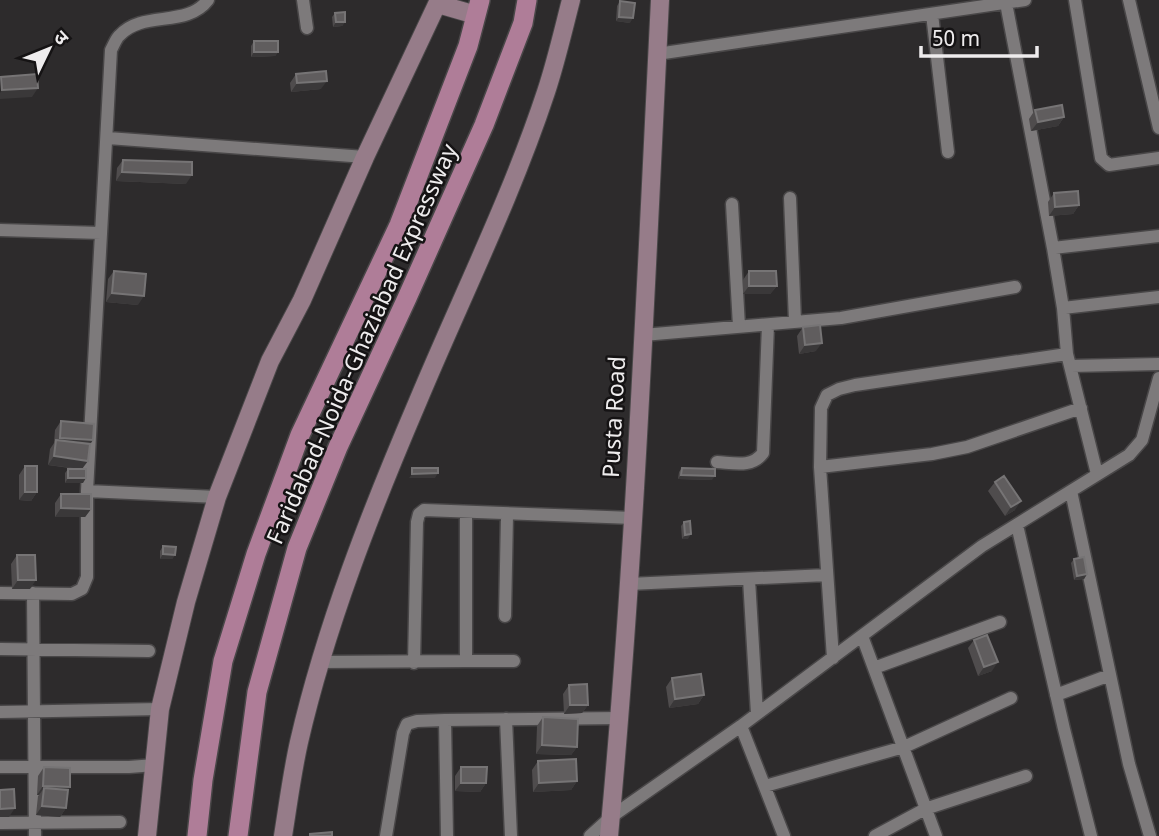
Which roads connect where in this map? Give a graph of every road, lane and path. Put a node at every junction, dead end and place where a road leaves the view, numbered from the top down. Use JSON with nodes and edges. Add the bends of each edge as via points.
{"nodes":[{"id":1,"x":208,"y":0,"type":"edge"},
{"id":2,"x":303,"y":0,"type":"edge"},
{"id":3,"x":527,"y":0,"type":"edge"},
{"id":4,"x":571,"y":0,"type":"edge"},
{"id":5,"x":660,"y":0,"type":"edge"},
{"id":6,"x":1025,"y":0,"type":"edge"},
{"id":7,"x":1075,"y":0,"type":"edge"},
{"id":8,"x":1129,"y":0,"type":"edge"},
{"id":9,"x":439,"y":2,"type":"edge"},
{"id":10,"x":1006,"y":3,"type":"junction"},
{"id":11,"x":478,"y":7,"type":"edge"},
{"id":12,"x":932,"y":13,"type":"junction"},
{"id":13,"x":307,"y":28,"type":"dead end"},
{"id":14,"x":657,"y":54,"type":"junction"},
{"id":15,"x":1159,"y":128,"type":"edge"},
{"id":16,"x":108,"y":138,"type":"junction"},
{"id":17,"x":948,"y":152,"type":"dead end"},
{"id":18,"x":365,"y":158,"type":"junction"},
{"id":19,"x":1159,"y":158,"type":"edge"},
{"id":20,"x":790,"y":198,"type":"dead end"},
{"id":21,"x":732,"y":204,"type":"dead end"},
{"id":22,"x":0,"y":230,"type":"edge"},
{"id":23,"x":101,"y":233,"type":"junction"},
{"id":24,"x":1159,"y":236,"type":"edge"},
{"id":25,"x":1053,"y":248,"type":"junction"},
{"id":26,"x":1015,"y":287,"type":"dead end"},
{"id":27,"x":1159,"y":297,"type":"edge"},
{"id":28,"x":1063,"y":308,"type":"junction"},
{"id":29,"x":794,"y":321,"type":"junction"},
{"id":30,"x":768,"y":325,"type":"junction"},
{"id":31,"x":739,"y":326,"type":"junction"},
{"id":32,"x":643,"y":335,"type":"junction"},
{"id":33,"x":1069,"y":360,"type":"junction"},
{"id":34,"x":1159,"y":364,"type":"edge"},
{"id":35,"x":1159,"y":379,"type":"edge"},
{"id":36,"x":1081,"y":408,"type":"junction"},
{"id":37,"x":717,"y":461,"type":"dead end"},
{"id":38,"x":820,"y":467,"type":"junction"},
{"id":39,"x":1097,"y":474,"type":"junction"},
{"id":40,"x":87,"y":491,"type":"junction"},
{"id":41,"x":1071,"y":491,"type":"junction"},
{"id":42,"x":217,"y":497,"type":"junction"},
{"id":43,"x":466,"y":514,"type":"junction"},
{"id":44,"x":507,"y":515,"type":"junction"},
{"id":45,"x":633,"y":518,"type":"junction"},
{"id":46,"x":1017,"y":525,"type":"junction"},
{"id":47,"x":827,"y":575,"type":"junction"},
{"id":48,"x":749,"y":579,"type":"junction"},
{"id":49,"x":629,"y":584,"type":"junction"},
{"id":50,"x":0,"y":593,"type":"edge"},
{"id":51,"x":33,"y":593,"type":"junction"},
{"id":52,"x":505,"y":616,"type":"dead end"},
{"id":53,"x":1000,"y":622,"type":"dead end"},
{"id":54,"x":862,"y":636,"type":"junction"},
{"id":55,"x":0,"y":649,"type":"edge"},
{"id":56,"x":33,"y":649,"type":"junction"},
{"id":57,"x":149,"y":651,"type":"dead end"},
{"id":58,"x":832,"y":657,"type":"junction"},
{"id":59,"x":321,"y":662,"type":"junction"},
{"id":60,"x":466,"y":662,"type":"junction"},
{"id":61,"x":514,"y":662,"type":"dead end"},
{"id":62,"x":414,"y":663,"type":"junction"},
{"id":63,"x":874,"y":668,"type":"junction"},
{"id":64,"x":1110,"y":676,"type":"junction"},
{"id":65,"x":1056,"y":695,"type":"junction"},
{"id":66,"x":1011,"y":698,"type":"dead end"},
{"id":67,"x":160,"y":709,"type":"junction"},
{"id":68,"x":0,"y":712,"type":"edge"},
{"id":69,"x":34,"y":712,"type":"junction"},
{"id":70,"x":757,"y":714,"type":"junction"},
{"id":71,"x":620,"y":718,"type":"junction"},
{"id":72,"x":506,"y":719,"type":"junction"},
{"id":73,"x":444,"y":720,"type":"junction"},
{"id":74,"x":741,"y":726,"type":"junction"},
{"id":75,"x":904,"y":747,"type":"junction"},
{"id":76,"x":155,"y":765,"type":"junction"},
{"id":77,"x":0,"y":767,"type":"edge"},
{"id":78,"x":35,"y":768,"type":"junction"},
{"id":79,"x":1026,"y":776,"type":"dead end"},
{"id":80,"x":765,"y":786,"type":"junction"},
{"id":81,"x":925,"y":809,"type":"junction"},
{"id":82,"x":611,"y":817,"type":"junction"},
{"id":83,"x":120,"y":822,"type":"dead end"},
{"id":84,"x":0,"y":823,"type":"edge"},
{"id":85,"x":35,"y":830,"type":"edge"},
{"id":86,"x":147,"y":836,"type":"edge"},
{"id":87,"x":197,"y":836,"type":"edge"},
{"id":88,"x":238,"y":836,"type":"edge"},
{"id":89,"x":283,"y":836,"type":"edge"},
{"id":90,"x":386,"y":836,"type":"edge"},
{"id":91,"x":447,"y":836,"type":"edge"},
{"id":92,"x":511,"y":836,"type":"edge"},
{"id":93,"x":590,"y":836,"type":"edge"},
{"id":94,"x":609,"y":836,"type":"edge"},
{"id":95,"x":784,"y":836,"type":"edge"},
{"id":96,"x":875,"y":836,"type":"edge"},
{"id":97,"x":936,"y":836,"type":"edge"},
{"id":98,"x":1091,"y":836,"type":"edge"},
{"id":99,"x":1150,"y":836,"type":"edge"}],
"edges":[{"from":1,"to":16,"type":"street","via":[[190,14],[137,23],[120,34],[111,50]]},
{"from":2,"to":13,"type":"street"},
{"from":3,"to":88,"type":"main road","name":"Faridabad-Noida-Ghaziabad Expressway","via":[[523,23],[484,125],[297,548],[257,692]]},
{"from":4,"to":59,"type":"street","via":[[531,133],[365,534]]},
{"from":5,"to":14,"type":"street","name":"Pusta Road"},
{"from":6,"to":10,"type":"street"},
{"from":7,"to":19,"type":"street","via":[[1101,158],[1109,165]]},
{"from":8,"to":15,"type":"street"},
{"from":9,"to":11,"type":"street"},
{"from":9,"to":18,"type":"street"},
{"from":10,"to":12,"type":"street"},
{"from":10,"to":25,"type":"street"},
{"from":11,"to":87,"type":"main road","name":"Faridabad-Noida-Ghaziabad Expressway","via":[[468,46],[399,225],[300,435],[256,554],[223,662]]},
{"from":12,"to":14,"type":"street"},
{"from":12,"to":17,"type":"street"},
{"from":14,"to":32,"type":"street","name":"Pusta Road"},
{"from":16,"to":18,"type":"street"},
{"from":16,"to":23,"type":"street"},
{"from":18,"to":42,"type":"street","via":[[270,361]]},
{"from":20,"to":29,"type":"street"},
{"from":21,"to":31,"type":"street"},
{"from":22,"to":23,"type":"street"},
{"from":23,"to":40,"type":"street"},
{"from":24,"to":25,"type":"street"},
{"from":25,"to":28,"type":"street"},
{"from":26,"to":29,"type":"street"},
{"from":27,"to":28,"type":"street"},
{"from":28,"to":33,"type":"street"},
{"from":29,"to":30,"type":"street"},
{"from":30,"to":31,"type":"street"},
{"from":30,"to":37,"type":"street","via":[[763,453],[749,464]]},
{"from":31,"to":32,"type":"street"},
{"from":32,"to":45,"type":"street","name":"Pusta Road"},
{"from":33,"to":34,"type":"street"},
{"from":33,"to":36,"type":"street"},
{"from":33,"to":38,"type":"street","via":[[839,389],[828,395],[821,408]]},
{"from":35,"to":39,"type":"street","via":[[1142,440],[1129,455]]},
{"from":36,"to":38,"type":"street","via":[[967,447]]},
{"from":36,"to":39,"type":"street"},
{"from":38,"to":47,"type":"street"},
{"from":39,"to":41,"type":"street"},
{"from":40,"to":42,"type":"street"},
{"from":40,"to":51,"type":"street","via":[[87,576],[82,589],[72,594]]},
{"from":41,"to":46,"type":"street"},
{"from":41,"to":64,"type":"street"},
{"from":42,"to":67,"type":"street"},
{"from":43,"to":44,"type":"street"},
{"from":43,"to":60,"type":"street"},
{"from":43,"to":62,"type":"street","via":[[433,509],[419,514]]},
{"from":44,"to":45,"type":"street"},
{"from":44,"to":52,"type":"street"},
{"from":45,"to":49,"type":"street","name":"Pusta Road"},
{"from":46,"to":54,"type":"street"},
{"from":46,"to":65,"type":"street"},
{"from":47,"to":48,"type":"street"},
{"from":47,"to":58,"type":"street"},
{"from":48,"to":49,"type":"street"},
{"from":48,"to":70,"type":"street"},
{"from":49,"to":71,"type":"street","name":"Pusta Road"},
{"from":50,"to":51,"type":"street"},
{"from":51,"to":56,"type":"street"},
{"from":53,"to":63,"type":"street"},
{"from":54,"to":58,"type":"street"},
{"from":54,"to":63,"type":"street"},
{"from":55,"to":56,"type":"street"},
{"from":56,"to":57,"type":"street"},
{"from":56,"to":69,"type":"street"},
{"from":58,"to":70,"type":"street"},
{"from":59,"to":62,"type":"street"},
{"from":59,"to":89,"type":"street","via":[[298,745]]},
{"from":60,"to":61,"type":"street"},
{"from":60,"to":62,"type":"street"},
{"from":63,"to":75,"type":"street"},
{"from":64,"to":65,"type":"street"},
{"from":64,"to":99,"type":"street"},
{"from":65,"to":98,"type":"street"},
{"from":66,"to":75,"type":"street"},
{"from":67,"to":69,"type":"street"},
{"from":67,"to":76,"type":"street"},
{"from":68,"to":69,"type":"street"},
{"from":69,"to":78,"type":"street"},
{"from":70,"to":74,"type":"street"},
{"from":71,"to":72,"type":"street"},
{"from":71,"to":82,"type":"street","name":"Pusta Road"},
{"from":72,"to":73,"type":"street"},
{"from":72,"to":92,"type":"street"},
{"from":73,"to":90,"type":"street","via":[[407,724]]},
{"from":73,"to":91,"type":"street"},
{"from":74,"to":80,"type":"street"},
{"from":74,"to":82,"type":"street"},
{"from":75,"to":80,"type":"street"},
{"from":75,"to":81,"type":"street"},
{"from":76,"to":78,"type":"street"},
{"from":76,"to":86,"type":"street"},
{"from":77,"to":78,"type":"street"},
{"from":78,"to":85,"type":"street"},
{"from":79,"to":81,"type":"street"},
{"from":80,"to":95,"type":"street"},
{"from":81,"to":96,"type":"street"},
{"from":81,"to":97,"type":"street"},
{"from":82,"to":93,"type":"street"},
{"from":82,"to":94,"type":"street","name":"Pusta Road"},
{"from":83,"to":85,"type":"street"},
{"from":84,"to":85,"type":"street"}]}
